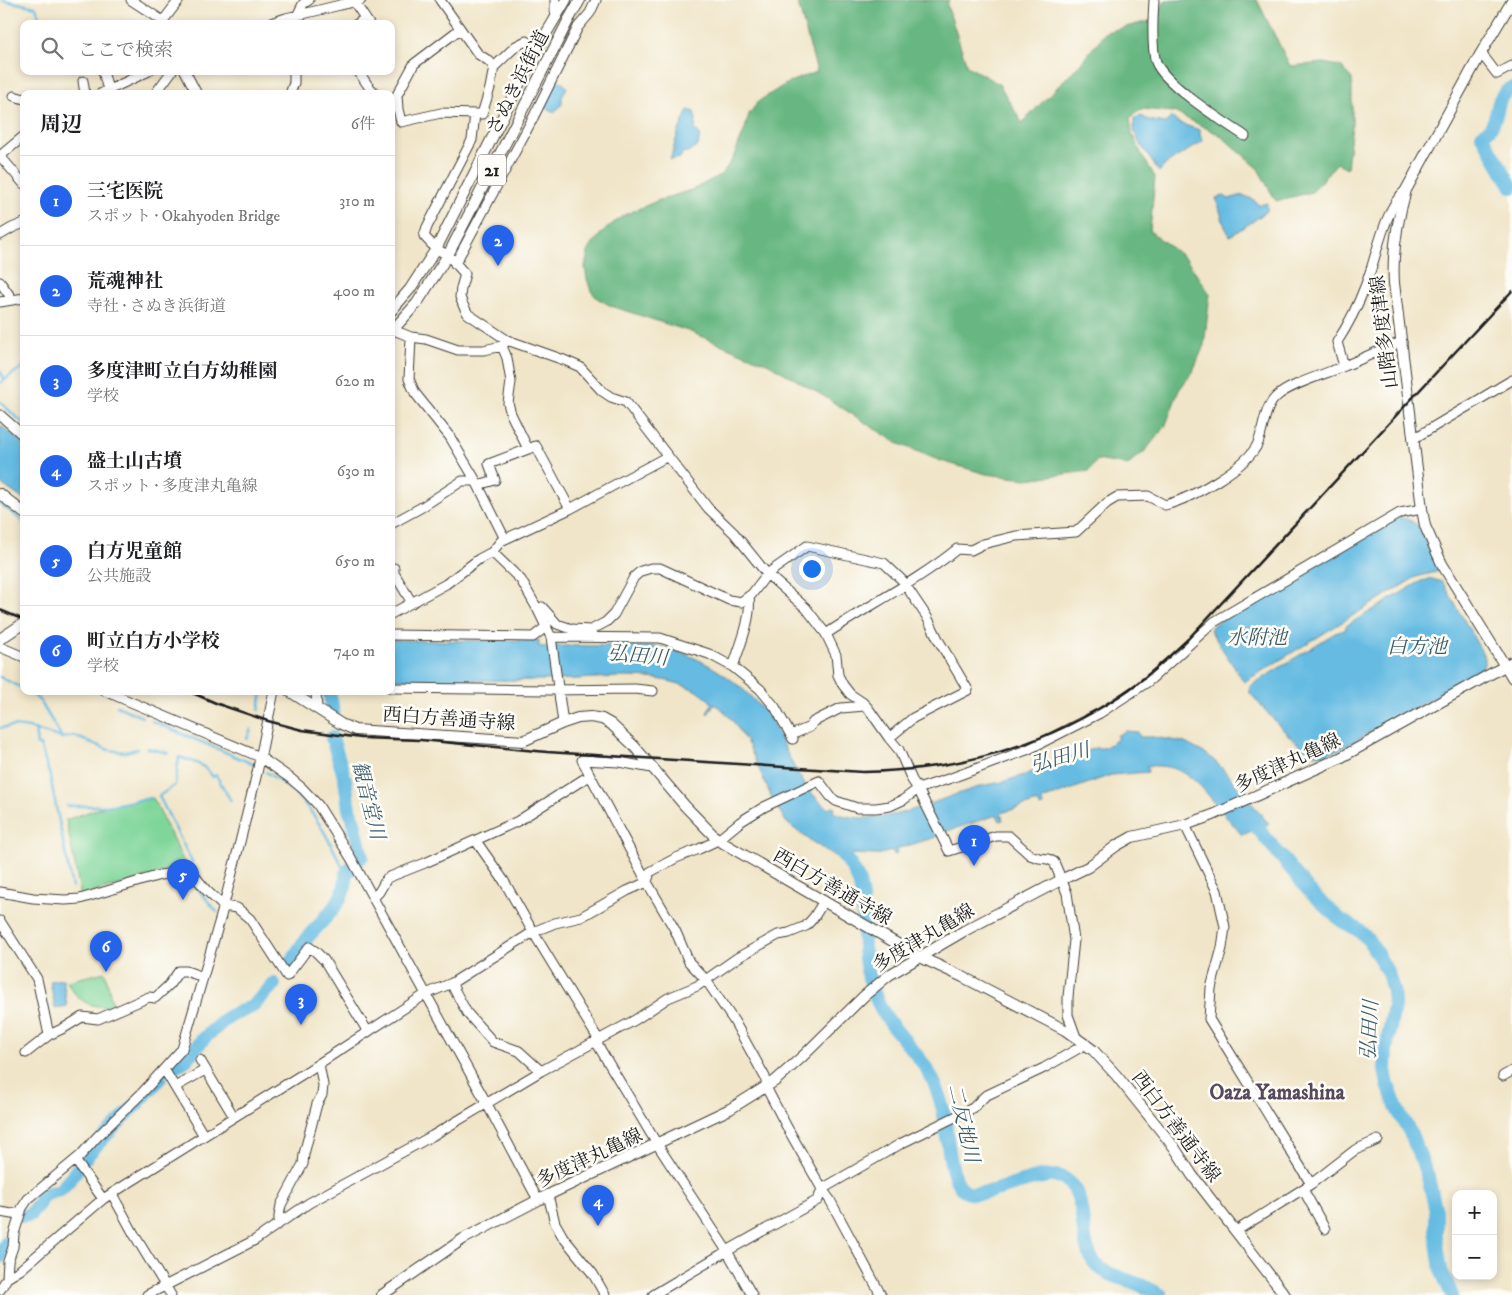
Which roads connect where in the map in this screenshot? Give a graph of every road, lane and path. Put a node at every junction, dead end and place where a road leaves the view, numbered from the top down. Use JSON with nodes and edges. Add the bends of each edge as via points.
{"nodes":[{"id":1,"x":131,"y":0,"type":"edge"},
{"id":2,"x":179,"y":0,"type":"edge"},
{"id":3,"x":309,"y":0,"type":"edge"},
{"id":4,"x":440,"y":0,"type":"edge"},
{"id":5,"x":555,"y":0,"type":"edge"},
{"id":6,"x":566,"y":0,"type":"edge"},
{"id":7,"x":580,"y":0,"type":"edge"},
{"id":8,"x":596,"y":0,"type":"edge"},
{"id":9,"x":1154,"y":0,"type":"edge"},
{"id":10,"x":356,"y":1,"type":"edge"},
{"id":11,"x":1512,"y":1,"type":"edge"},
{"id":12,"x":557,"y":16,"type":"junction"},
{"id":13,"x":294,"y":19,"type":"edge"},
{"id":14,"x":161,"y":20,"type":"edge"},
{"id":15,"x":165,"y":20,"type":"edge"},
{"id":16,"x":280,"y":20,"type":"edge"},
{"id":17,"x":366,"y":20,"type":"edge"},
{"id":18,"x":460,"y":28,"type":"junction"},
{"id":19,"x":537,"y":49,"type":"junction"},
{"id":20,"x":1481,"y":53,"type":"junction"},
{"id":21,"x":1512,"y":66,"type":"edge"},
{"id":22,"x":494,"y":67,"type":"junction"},
{"id":23,"x":104,"y":75,"type":"edge"},
{"id":24,"x":140,"y":75,"type":"edge"},
{"id":25,"x":169,"y":75,"type":"edge"},
{"id":26,"x":187,"y":75,"type":"edge"},
{"id":27,"x":294,"y":75,"type":"edge"},
{"id":28,"x":361,"y":75,"type":"edge"},
{"id":29,"x":83,"y":81,"type":"dead end"},
{"id":30,"x":84,"y":90,"type":"edge"},
{"id":31,"x":104,"y":90,"type":"edge"},
{"id":32,"x":108,"y":90,"type":"edge"},
{"id":33,"x":158,"y":90,"type":"edge"},
{"id":34,"x":195,"y":90,"type":"edge"},
{"id":35,"x":291,"y":90,"type":"edge"},
{"id":36,"x":372,"y":90,"type":"edge"},
{"id":37,"x":14,"y":96,"type":"dead end"},
{"id":38,"x":20,"y":98,"type":"edge"},
{"id":39,"x":395,"y":107,"type":"edge"},
{"id":40,"x":475,"y":114,"type":"junction"},
{"id":41,"x":1245,"y":136,"type":"dead end"},
{"id":42,"x":20,"y":139,"type":"edge"},
{"id":43,"x":0,"y":156,"type":"edge"},
{"id":44,"x":20,"y":179,"type":"edge"},
{"id":45,"x":1406,"y":190,"type":"junction"},
{"id":46,"x":20,"y":225,"type":"edge"},
{"id":47,"x":0,"y":235,"type":"edge"},
{"id":48,"x":436,"y":249,"type":"junction"},
{"id":49,"x":448,"y":254,"type":"junction"},
{"id":50,"x":455,"y":264,"type":"junction"},
{"id":51,"x":0,"y":282,"type":"edge"},
{"id":52,"x":20,"y":298,"type":"edge"},
{"id":53,"x":12,"y":299,"type":"junction"},
{"id":54,"x":0,"y":302,"type":"edge"},
{"id":55,"x":395,"y":306,"type":"edge"},
{"id":56,"x":395,"y":327,"type":"edge"},
{"id":57,"x":395,"y":331,"type":"edge"},
{"id":58,"x":411,"y":337,"type":"junction"},
{"id":59,"x":1402,"y":342,"type":"junction"},
{"id":60,"x":505,"y":343,"type":"junction"},
{"id":61,"x":1344,"y":366,"type":"junction"},
{"id":62,"x":1512,"y":380,"type":"edge"},
{"id":63,"x":0,"y":415,"type":"edge"},
{"id":64,"x":20,"y":432,"type":"edge"},
{"id":65,"x":1413,"y":439,"type":"junction"},
{"id":66,"x":528,"y":449,"type":"junction"},
{"id":67,"x":668,"y":456,"type":"junction"},
{"id":68,"x":477,"y":483,"type":"junction"},
{"id":69,"x":0,"y":494,"type":"edge"},
{"id":70,"x":570,"y":509,"type":"junction"},
{"id":71,"x":1422,"y":509,"type":"junction"},
{"id":72,"x":20,"y":510,"type":"edge"},
{"id":73,"x":395,"y":522,"type":"edge"},
{"id":74,"x":501,"y":541,"type":"junction"},
{"id":75,"x":492,"y":552,"type":"junction"},
{"id":76,"x":395,"y":574,"type":"edge"},
{"id":77,"x":767,"y":574,"type":"junction"},
{"id":78,"x":906,"y":585,"type":"junction"},
{"id":79,"x":749,"y":596,"type":"junction"},
{"id":80,"x":412,"y":603,"type":"junction"},
{"id":81,"x":538,"y":610,"type":"junction"},
{"id":82,"x":395,"y":612,"type":"edge"},
{"id":83,"x":20,"y":626,"type":"edge"},
{"id":84,"x":547,"y":626,"type":"junction"},
{"id":85,"x":826,"y":634,"type":"junction"},
{"id":86,"x":395,"y":635,"type":"edge"},
{"id":87,"x":551,"y":637,"type":"junction"},
{"id":88,"x":0,"y":639,"type":"edge"},
{"id":89,"x":0,"y":647,"type":"edge"},
{"id":90,"x":20,"y":655,"type":"edge"},
{"id":91,"x":1508,"y":664,"type":"edge"},
{"id":92,"x":733,"y":667,"type":"junction"},
{"id":93,"x":1512,"y":678,"type":"edge"},
{"id":94,"x":557,"y":687,"type":"junction"},
{"id":95,"x":395,"y":688,"type":"edge"},
{"id":96,"x":653,"y":691,"type":"dead end"},
{"id":97,"x":114,"y":695,"type":"edge"},
{"id":98,"x":273,"y":695,"type":"edge"},
{"id":99,"x":296,"y":695,"type":"edge"},
{"id":100,"x":316,"y":695,"type":"edge"},
{"id":101,"x":865,"y":706,"type":"junction"},
{"id":102,"x":317,"y":708,"type":"junction"},
{"id":103,"x":563,"y":723,"type":"junction"},
{"id":104,"x":888,"y":738,"type":"junction"},
{"id":105,"x":260,"y":756,"type":"junction"},
{"id":106,"x":652,"y":768,"type":"junction"},
{"id":107,"x":591,"y":777,"type":"junction"},
{"id":108,"x":918,"y":789,"type":"junction"},
{"id":109,"x":1185,"y":825,"type":"junction"},
{"id":110,"x":718,"y":840,"type":"junction"},
{"id":111,"x":476,"y":841,"type":"junction"},
{"id":112,"x":1061,"y":880,"type":"junction"},
{"id":113,"x":646,"y":882,"type":"junction"},
{"id":114,"x":0,"y":892,"type":"edge"},
{"id":115,"x":373,"y":898,"type":"junction"},
{"id":116,"x":824,"y":901,"type":"junction"},
{"id":117,"x":223,"y":906,"type":"junction"},
{"id":118,"x":0,"y":921,"type":"edge"},
{"id":119,"x":533,"y":932,"type":"junction"},
{"id":120,"x":920,"y":957,"type":"junction"},
{"id":121,"x":203,"y":976,"type":"junction"},
{"id":122,"x":705,"y":980,"type":"junction"},
{"id":123,"x":452,"y":982,"type":"junction"},
{"id":124,"x":426,"y":994,"type":"junction"},
{"id":125,"x":368,"y":1032,"type":"junction"},
{"id":126,"x":49,"y":1035,"type":"junction"},
{"id":127,"x":1076,"y":1037,"type":"junction"},
{"id":128,"x":596,"y":1042,"type":"junction"},
{"id":129,"x":1086,"y":1044,"type":"junction"},
{"id":130,"x":26,"y":1053,"type":"dead end"},
{"id":131,"x":200,"y":1060,"type":"dead end"},
{"id":132,"x":319,"y":1064,"type":"junction"},
{"id":133,"x":164,"y":1069,"type":"junction"},
{"id":134,"x":205,"y":1070,"type":"junction"},
{"id":135,"x":1512,"y":1071,"type":"edge"},
{"id":136,"x":541,"y":1072,"type":"junction"},
{"id":137,"x":1503,"y":1076,"type":"dead end"},
{"id":138,"x":767,"y":1086,"type":"junction"},
{"id":139,"x":175,"y":1087,"type":"junction"},
{"id":140,"x":487,"y":1104,"type":"junction"},
{"id":141,"x":234,"y":1117,"type":"junction"},
{"id":142,"x":204,"y":1136,"type":"junction"},
{"id":143,"x":1378,"y":1140,"type":"dead end"},
{"id":144,"x":658,"y":1144,"type":"junction"},
{"id":145,"x":75,"y":1160,"type":"junction"},
{"id":146,"x":1307,"y":1186,"type":"junction"},
{"id":147,"x":822,"y":1189,"type":"junction"},
{"id":148,"x":112,"y":1194,"type":"junction"},
{"id":149,"x":543,"y":1198,"type":"junction"},
{"id":150,"x":102,"y":1199,"type":"junction"},
{"id":151,"x":0,"y":1212,"type":"edge"},
{"id":152,"x":21,"y":1212,"type":"junction"},
{"id":153,"x":280,"y":1223,"type":"junction"},
{"id":154,"x":1325,"y":1229,"type":"dead end"},
{"id":155,"x":1236,"y":1231,"type":"junction"},
{"id":156,"x":727,"y":1251,"type":"junction"},
{"id":157,"x":7,"y":1278,"type":"junction"},
{"id":158,"x":164,"y":1286,"type":"junction"},
{"id":159,"x":0,"y":1290,"type":"edge"},
{"id":160,"x":147,"y":1295,"type":"edge"},
{"id":161,"x":171,"y":1295,"type":"edge"},
{"id":162,"x":382,"y":1295,"type":"edge"},
{"id":163,"x":605,"y":1295,"type":"edge"},
{"id":164,"x":653,"y":1295,"type":"edge"},
{"id":165,"x":752,"y":1295,"type":"edge"},
{"id":166,"x":881,"y":1295,"type":"edge"},
{"id":167,"x":1285,"y":1295,"type":"edge"}],
"edges":[{"from":1,"to":14,"type":"street"},
{"from":2,"to":15,"type":"street"},
{"from":3,"to":13,"type":"street"},
{"from":4,"to":18,"type":"street"},
{"from":5,"to":12,"type":"street"},
{"from":6,"to":12,"type":"main road","name":"さぬき浜街道","number":"21"},
{"from":7,"to":49,"type":"main road","name":"さぬき浜街道","number":"21"},
{"from":8,"to":50,"type":"street","via":[[578,27]]},
{"from":9,"to":41,"type":"street","via":[[1153,51],[1162,72]]},
{"from":10,"to":13,"type":"street"},
{"from":10,"to":17,"type":"street"},
{"from":11,"to":20,"type":"main road","name":"山階多度津線"},
{"from":12,"to":19,"type":"main road","name":"さぬき浜街道","number":"21"},
{"from":13,"to":16,"type":"street"},
{"from":18,"to":22,"type":"street","via":[[478,54]]},
{"from":18,"to":39,"type":"street","via":[[414,64],[397,95]]},
{"from":19,"to":22,"type":"street","via":[[526,41]]},
{"from":19,"to":48,"type":"main road","name":"さぬき浜街道","number":"21"},
{"from":20,"to":21,"type":"street","via":[[1497,74]]},
{"from":20,"to":45,"type":"main road","name":"山階多度津線"},
{"from":22,"to":40,"type":"street","via":[[482,114]]},
{"from":23,"to":31,"type":"street"},
{"from":24,"to":32,"type":"street"},
{"from":25,"to":33,"type":"street"},
{"from":26,"to":34,"type":"street"},
{"from":27,"to":35,"type":"street"},
{"from":28,"to":36,"type":"street"},
{"from":29,"to":30,"type":"street"},
{"from":37,"to":38,"type":"street"},
{"from":39,"to":40,"type":"street","via":[[401,122],[441,113]]},
{"from":40,"to":48,"type":"street","via":[[472,140],[424,236]]},
{"from":42,"to":43,"type":"street"},
{"from":43,"to":44,"type":"street"},
{"from":45,"to":59,"type":"main road","name":"山階多度津線","via":[[1399,214],[1393,260]]},
{"from":45,"to":61,"type":"street","via":[[1391,208],[1366,284],[1349,324],[1337,342]]},
{"from":46,"to":47,"type":"street"},
{"from":48,"to":49,"type":"street"},
{"from":48,"to":55,"type":"main road","number":"21"},
{"from":49,"to":50,"type":"street"},
{"from":49,"to":56,"type":"main road","name":"さぬき浜街道","number":"21","via":[[417,303]]},
{"from":50,"to":60,"type":"street","via":[[465,274],[460,297],[468,314]]},
{"from":51,"to":53,"type":"street"},
{"from":52,"to":53,"type":"street"},
{"from":53,"to":54,"type":"street"},
{"from":57,"to":58,"type":"street"},
{"from":58,"to":60,"type":"street","via":[[458,350],[484,350]]},
{"from":58,"to":68,"type":"street","via":[[409,379],[415,393],[450,437]]},
{"from":59,"to":61,"type":"street"},
{"from":59,"to":65,"type":"main road","name":"山階多度津線"},
{"from":60,"to":66,"type":"street","via":[[511,382],[508,403]]},
{"from":60,"to":67,"type":"street","via":[[580,367],[602,391],[626,402]]},
{"from":61,"to":78,"type":"street","via":[[1293,386],[1276,397],[1267,411],[1257,444],[1245,460],[1192,496],[1165,505],[1148,496],[1117,498],[1107,503],[1076,532],[1016,536],[971,550],[957,549]]},
{"from":62,"to":65,"type":"street"},
{"from":63,"to":64,"type":"street"},
{"from":65,"to":71,"type":"main road","name":"山階多度津線"},
{"from":66,"to":68,"type":"street","via":[[489,464],[495,480]]},
{"from":66,"to":70,"type":"street","via":[[536,446]]},
{"from":67,"to":70,"type":"street"},
{"from":67,"to":77,"type":"street","via":[[708,508],[734,533]]},
{"from":68,"to":73,"type":"street","via":[[462,481]]},
{"from":68,"to":74,"type":"street","via":[[505,539]]},
{"from":69,"to":72,"type":"main road"},
{"from":70,"to":74,"type":"street"},
{"from":71,"to":91,"type":"main road","name":"山階多度津線","via":[[1442,564]]},
{"from":71,"to":108,"type":"street","via":[[1400,513],[1214,622],[1149,681],[1100,713],[1029,749]]},
{"from":74,"to":75,"type":"street"},
{"from":75,"to":80,"type":"street"},
{"from":75,"to":81,"type":"street","via":[[521,580]]},
{"from":76,"to":80,"type":"street"},
{"from":77,"to":78,"type":"street","via":[[807,546],[884,563]]},
{"from":77,"to":79,"type":"street"},
{"from":77,"to":85,"type":"street","via":[[806,608]]},
{"from":78,"to":85,"type":"street"},
{"from":78,"to":104,"type":"street","via":[[928,617],[968,690],[913,718]]},
{"from":79,"to":81,"type":"street","via":[[741,602],[730,600],[660,568],[651,568],[634,577],[614,614],[591,630],[557,624],[542,606]]},
{"from":79,"to":92,"type":"street","via":[[745,630]]},
{"from":80,"to":82,"type":"street"},
{"from":81,"to":84,"type":"street"},
{"from":83,"to":88,"type":"main road"},
{"from":84,"to":86,"type":"street","via":[[533,637]]},
{"from":84,"to":87,"type":"street"},
{"from":85,"to":101,"type":"street","via":[[836,655],[842,685]]},
{"from":87,"to":92,"type":"street","via":[[660,638],[709,654]]},
{"from":87,"to":94,"type":"street"},
{"from":89,"to":90,"type":"street"},
{"from":91,"to":93,"type":"street"},
{"from":91,"to":109,"type":"main road","name":"多度津丸亀線","via":[[1340,758]]},
{"from":92,"to":101,"type":"street","via":[[760,689],[792,737],[841,708]]},
{"from":94,"to":95,"type":"street"},
{"from":94,"to":96,"type":"street"},
{"from":94,"to":103,"type":"street"},
{"from":97,"to":105,"type":"street"},
{"from":98,"to":105,"type":"street"},
{"from":99,"to":102,"type":"main road","name":"西白方善通寺線"},
{"from":100,"to":102,"type":"street"},
{"from":101,"to":104,"type":"street"},
{"from":102,"to":103,"type":"main road","name":"西白方善通寺線","via":[[355,730],[492,740],[523,741]]},
{"from":103,"to":106,"type":"main road","name":"西白方善通寺線","via":[[578,718],[602,719],[634,746]]},
{"from":104,"to":108,"type":"street","via":[[899,750]]},
{"from":105,"to":115,"type":"street","via":[[313,800]]},
{"from":105,"to":117,"type":"street"},
{"from":106,"to":107,"type":"street","via":[[582,760]]},
{"from":106,"to":110,"type":"main road","name":"西白方善通寺線"},
{"from":107,"to":111,"type":"street","via":[[518,821]]},
{"from":107,"to":113,"type":"street"},
{"from":108,"to":110,"type":"street","via":[[890,806],[857,808],[836,801],[819,781],[764,807]]},
{"from":108,"to":112,"type":"street","via":[[949,851],[996,836],[1009,836],[1030,855],[1054,862]]},
{"from":109,"to":112,"type":"main road","name":"多度津丸亀線","via":[[1132,837],[1088,867]]},
{"from":109,"to":146,"type":"street","via":[[1217,891],[1225,927],[1211,988],[1209,1019]]},
{"from":110,"to":113,"type":"street","via":[[650,872]]},
{"from":110,"to":116,"type":"main road","name":"西白方善通寺線"},
{"from":111,"to":115,"type":"street","via":[[386,878]]},
{"from":111,"to":119,"type":"street"},
{"from":112,"to":120,"type":"main road","name":"多度津丸亀線"},
{"from":112,"to":127,"type":"street","via":[[1067,893],[1074,940],[1068,1015]]},
{"from":113,"to":119,"type":"street","via":[[581,917]]},
{"from":113,"to":122,"type":"street","via":[[675,930],[689,962]]},
{"from":114,"to":117,"type":"street","via":[[33,898],[80,899],[160,875],[184,874],[190,870]]},
{"from":115,"to":124,"type":"street"},
{"from":116,"to":120,"type":"main road","name":"西白方善通寺線"},
{"from":116,"to":122,"type":"street","via":[[806,926],[778,935]]},
{"from":117,"to":121,"type":"street"},
{"from":117,"to":125,"type":"street","via":[[237,908],[250,919],[288,976],[309,947],[315,951],[324,960]]},
{"from":118,"to":126,"type":"street","via":[[37,979]]},
{"from":119,"to":123,"type":"street"},
{"from":119,"to":128,"type":"street","via":[[597,1037]]},
{"from":120,"to":127,"type":"main road","name":"西白方善通寺線","via":[[963,976]]},
{"from":120,"to":138,"type":"main road","name":"多度津丸亀線","via":[[889,975],[864,996],[802,1057]]},
{"from":121,"to":126,"type":"street","via":[[179,971],[169,986],[154,998],[98,1019],[82,1017]]},
{"from":121,"to":133,"type":"street","via":[[182,1049]]},
{"from":122,"to":128,"type":"street","via":[[668,998]]},
{"from":122,"to":138,"type":"street","via":[[734,1021]]},
{"from":123,"to":124,"type":"street"},
{"from":123,"to":136,"type":"street","via":[[467,1013],[494,1042],[519,1051]]},
{"from":124,"to":125,"type":"street"},
{"from":124,"to":140,"type":"street"},
{"from":125,"to":132,"type":"street"},
{"from":126,"to":130,"type":"street"},
{"from":127,"to":129,"type":"main road","name":"西白方善通寺線"},
{"from":128,"to":136,"type":"street"},
{"from":128,"to":144,"type":"street"},
{"from":129,"to":147,"type":"street","via":[[985,1096],[973,1108],[902,1143]]},
{"from":129,"to":155,"type":"main road","name":"西白方善通寺線","via":[[1116,1075],[1174,1147]]},
{"from":131,"to":134,"type":"street"},
{"from":132,"to":141,"type":"street"},
{"from":132,"to":153,"type":"street","via":[[322,1095],[303,1164],[281,1205]]},
{"from":133,"to":139,"type":"street"},
{"from":133,"to":145,"type":"street"},
{"from":134,"to":139,"type":"street"},
{"from":134,"to":141,"type":"street"},
{"from":135,"to":137,"type":"street"},
{"from":136,"to":140,"type":"street"},
{"from":138,"to":144,"type":"main road","name":"多度津丸亀線","via":[[730,1110]]},
{"from":138,"to":147,"type":"street"},
{"from":139,"to":142,"type":"street"},
{"from":140,"to":149,"type":"street"},
{"from":140,"to":153,"type":"street","via":[[308,1203]]},
{"from":141,"to":142,"type":"street"},
{"from":142,"to":148,"type":"street"},
{"from":143,"to":146,"type":"street","via":[[1355,1150]]},
{"from":144,"to":149,"type":"main road","name":"多度津丸亀線"},
{"from":144,"to":156,"type":"street"},
{"from":145,"to":150,"type":"street"},
{"from":145,"to":152,"type":"street","via":[[28,1199]]},
{"from":146,"to":154,"type":"street"},
{"from":146,"to":155,"type":"street"},
{"from":147,"to":156,"type":"street","via":[[818,1200]]},
{"from":147,"to":166,"type":"street"},
{"from":148,"to":150,"type":"street"},
{"from":148,"to":158,"type":"street"},
{"from":149,"to":162,"type":"main road","name":"多度津丸亀線","via":[[463,1239]]},
{"from":149,"to":163,"type":"street","via":[[563,1237],[593,1274]]},
{"from":150,"to":157,"type":"street"},
{"from":151,"to":152,"type":"street"},
{"from":152,"to":157,"type":"street","via":[[8,1261]]},
{"from":153,"to":158,"type":"street","via":[[255,1240]]},
{"from":155,"to":167,"type":"main road","name":"西白方善通寺線"},
{"from":156,"to":164,"type":"street"},
{"from":156,"to":165,"type":"street"},
{"from":157,"to":159,"type":"street"},
{"from":158,"to":160,"type":"street"},
{"from":158,"to":161,"type":"street"}]}
